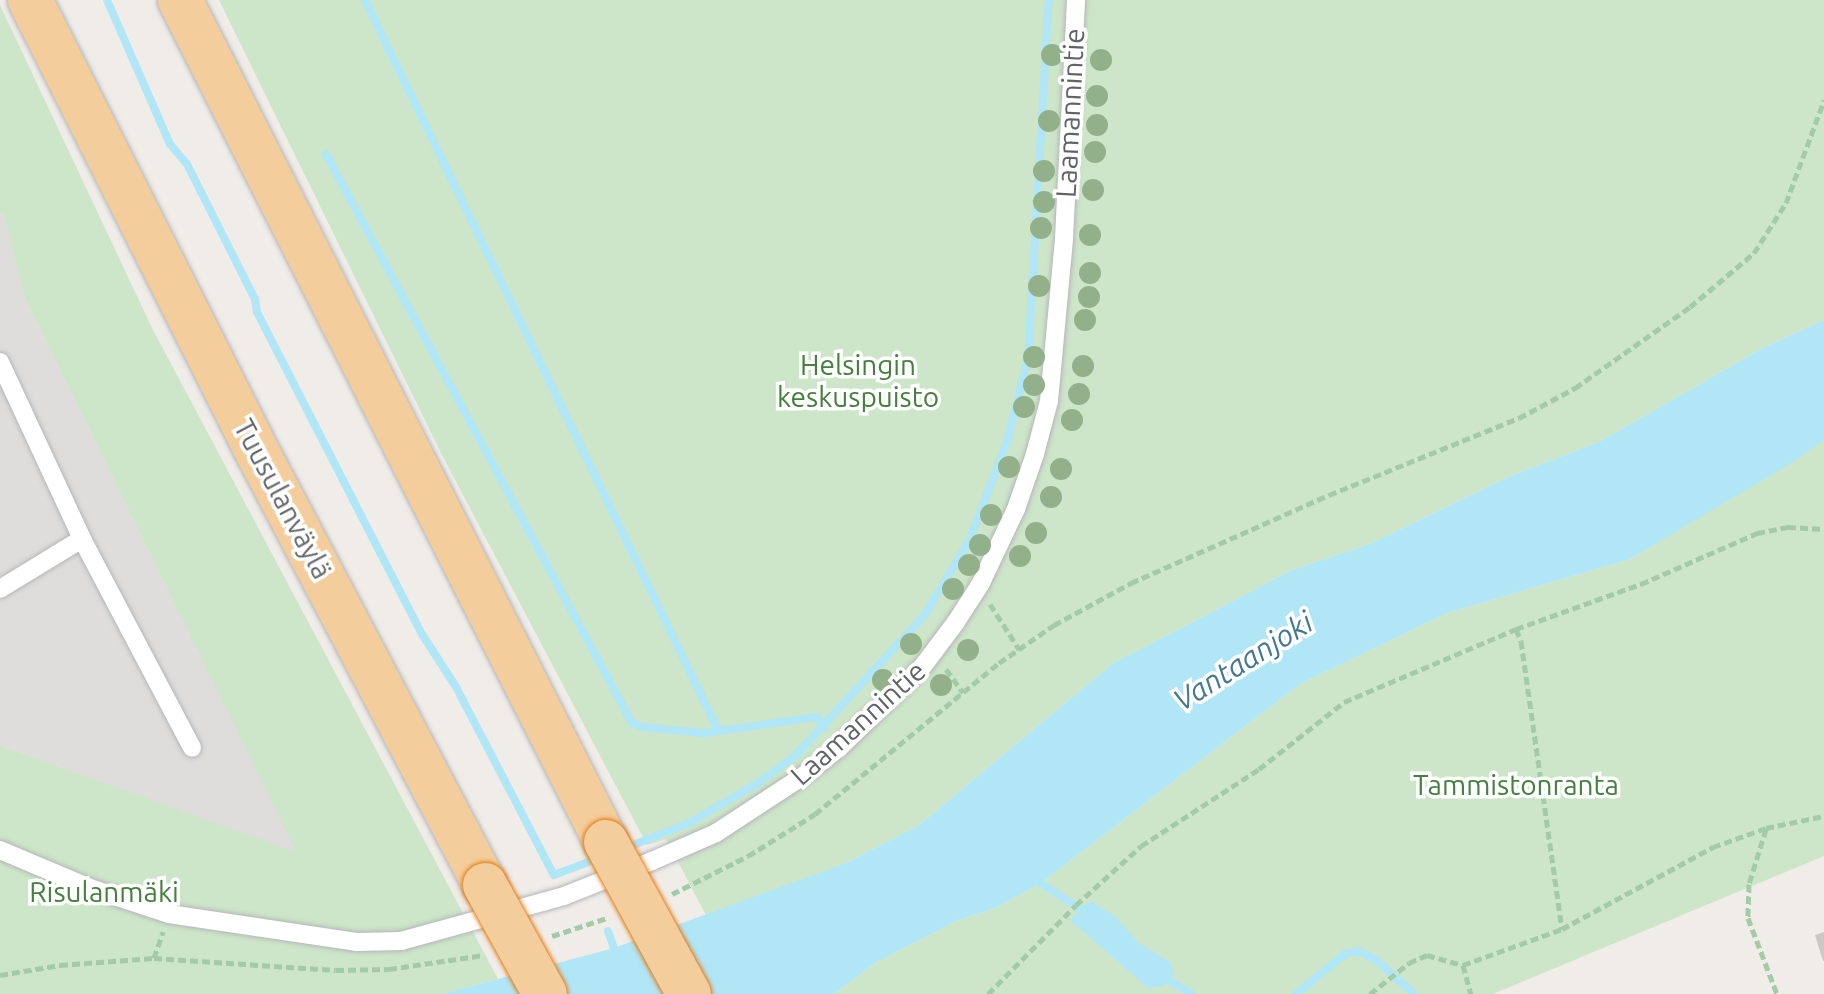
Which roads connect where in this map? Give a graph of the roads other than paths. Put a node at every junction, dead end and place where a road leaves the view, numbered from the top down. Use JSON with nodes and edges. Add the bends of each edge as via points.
{"nodes":[{"id":1,"x":30,"y":0,"type":"edge"},
{"id":2,"x":180,"y":0,"type":"edge"},
{"id":3,"x":1076,"y":0,"type":"edge"},
{"id":4,"x":0,"y":362,"type":"edge"},
{"id":5,"x":82,"y":539,"type":"junction"},
{"id":6,"x":0,"y":589,"type":"edge"},
{"id":7,"x":192,"y":748,"type":"dead end"},
{"id":8,"x":0,"y":850,"type":"edge"},
{"id":9,"x":545,"y":994,"type":"edge"},
{"id":10,"x":689,"y":994,"type":"edge"}],
"edges":[{"from":1,"to":9,"type":"highway","name":"Tuusulanväylä","bridge":true,"via":[[251,440]]},
{"from":2,"to":10,"type":"highway","bridge":true,"via":[[606,842]]},
{"from":3,"to":8,"type":"lane","name":"Laamannintie","via":[[1064,238],[1049,401],[1016,509],[977,588],[923,666],[839,748],[755,811],[716,833],[564,896],[401,941],[356,942],[169,914]]},
{"from":4,"to":5,"type":"lane"},
{"from":5,"to":6,"type":"lane"},
{"from":5,"to":7,"type":"lane"}]}
